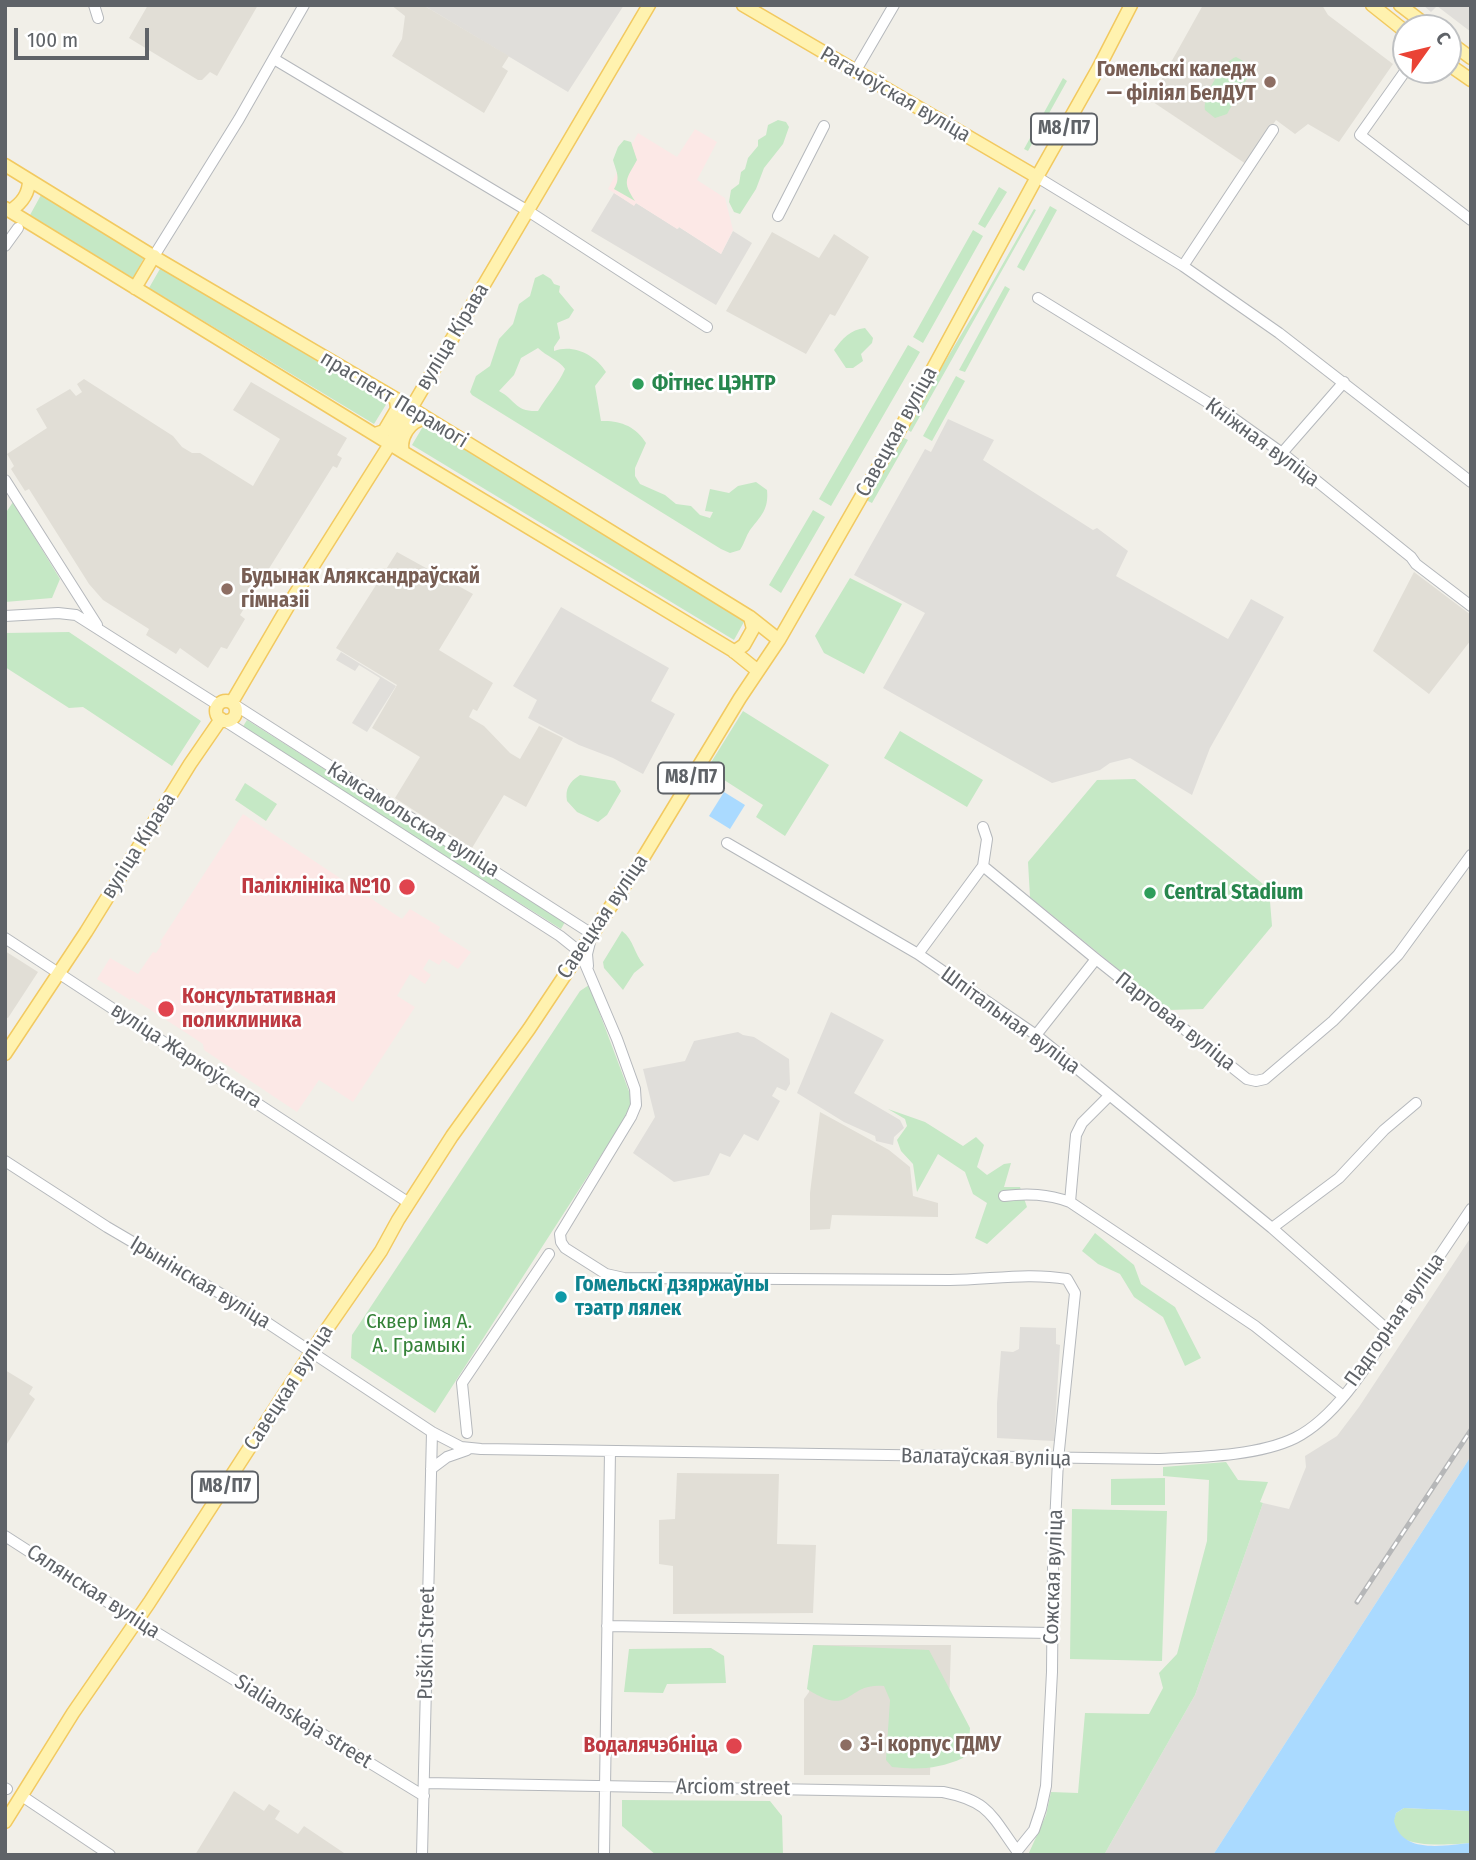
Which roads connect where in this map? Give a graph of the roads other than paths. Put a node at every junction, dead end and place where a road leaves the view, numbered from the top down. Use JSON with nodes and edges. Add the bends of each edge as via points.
{"nodes":[{"id":1,"x":93,"y":5,"type":"edge"},
{"id":2,"x":304,"y":5,"type":"edge"},
{"id":3,"x":649,"y":5,"type":"edge"},
{"id":4,"x":894,"y":5,"type":"edge"},
{"id":5,"x":1131,"y":5,"type":"edge"},
{"id":6,"x":1372,"y":5,"type":"edge"},
{"id":7,"x":749,"y":7,"type":"edge"},
{"id":8,"x":98,"y":18,"type":"dead end"},
{"id":9,"x":1392,"y":21,"type":"edge"},
{"id":10,"x":274,"y":60,"type":"junction"},
{"id":11,"x":855,"y":72,"type":"junction"},
{"id":12,"x":1396,"y":84,"type":"edge"},
{"id":13,"x":824,"y":126,"type":"dead end"},
{"id":14,"x":1273,"y":130,"type":"dead end"},
{"id":15,"x":5,"y":165,"type":"edge"},
{"id":16,"x":1037,"y":177,"type":"junction"},
{"id":17,"x":29,"y":180,"type":"junction"},
{"id":18,"x":8,"y":209,"type":"edge"},
{"id":19,"x":528,"y":211,"type":"junction"},
{"id":20,"x":778,"y":216,"type":"dead end"},
{"id":21,"x":1471,"y":220,"type":"edge"},
{"id":22,"x":18,"y":228,"type":"dead end"},
{"id":23,"x":5,"y":246,"type":"edge"},
{"id":24,"x":154,"y":256,"type":"junction"},
{"id":25,"x":1183,"y":266,"type":"junction"},
{"id":26,"x":135,"y":288,"type":"junction"},
{"id":27,"x":1038,"y":299,"type":"dead end"},
{"id":28,"x":707,"y":327,"type":"dead end"},
{"id":29,"x":1344,"y":382,"type":"junction"},
{"id":30,"x":396,"y":399,"type":"junction"},
{"id":31,"x":411,"y":409,"type":"junction"},
{"id":32,"x":425,"y":419,"type":"junction"},
{"id":33,"x":375,"y":434,"type":"junction"},
{"id":34,"x":390,"y":444,"type":"junction"},
{"id":35,"x":403,"y":452,"type":"junction"},
{"id":36,"x":1282,"y":453,"type":"junction"},
{"id":37,"x":5,"y":481,"type":"edge"},
{"id":38,"x":1471,"y":482,"type":"edge"},
{"id":39,"x":79,"y":599,"type":"junction"},
{"id":40,"x":1471,"y":606,"type":"edge"},
{"id":41,"x":76,"y":615,"type":"junction"},
{"id":42,"x":5,"y":616,"type":"edge"},
{"id":43,"x":750,"y":617,"type":"junction"},
{"id":44,"x":100,"y":629,"type":"junction"},
{"id":45,"x":779,"y":640,"type":"junction"},
{"id":46,"x":734,"y":652,"type":"junction"},
{"id":47,"x":758,"y":671,"type":"junction"},
{"id":48,"x":233,"y":703,"type":"junction"},
{"id":49,"x":218,"y":705,"type":"junction"},
{"id":50,"x":223,"y":720,"type":"junction"},
{"id":51,"x":382,"y":800,"type":"junction"},
{"id":52,"x":372,"y":816,"type":"junction"},
{"id":53,"x":983,"y":827,"type":"dead end"},
{"id":54,"x":727,"y":844,"type":"dead end"},
{"id":55,"x":1471,"y":855,"type":"edge"},
{"id":56,"x":983,"y":866,"type":"junction"},
{"id":57,"x":570,"y":920,"type":"junction"},
{"id":58,"x":592,"y":934,"type":"junction"},
{"id":59,"x":560,"y":936,"type":"junction"},
{"id":60,"x":5,"y":938,"type":"edge"},
{"id":61,"x":580,"y":952,"type":"junction"},
{"id":62,"x":918,"y":954,"type":"junction"},
{"id":63,"x":1096,"y":959,"type":"junction"},
{"id":64,"x":58,"y":972,"type":"junction"},
{"id":65,"x":589,"y":973,"type":"junction"},
{"id":66,"x":1036,"y":1035,"type":"junction"},
{"id":67,"x":5,"y":1055,"type":"edge"},
{"id":68,"x":1109,"y":1096,"type":"junction"},
{"id":69,"x":1416,"y":1103,"type":"dead end"},
{"id":70,"x":5,"y":1161,"type":"edge"},
{"id":71,"x":1004,"y":1196,"type":"dead end"},
{"id":72,"x":1070,"y":1202,"type":"junction"},
{"id":73,"x":409,"y":1203,"type":"junction"},
{"id":74,"x":1471,"y":1209,"type":"edge"},
{"id":75,"x":1272,"y":1228,"type":"junction"},
{"id":76,"x":549,"y":1254,"type":"dead end"},
{"id":77,"x":1389,"y":1331,"type":"junction"},
{"id":78,"x":311,"y":1352,"type":"junction"},
{"id":79,"x":1343,"y":1396,"type":"junction"},
{"id":80,"x":432,"y":1432,"type":"junction"},
{"id":81,"x":467,"y":1433,"type":"dead end"},
{"id":82,"x":472,"y":1449,"type":"junction"},
{"id":83,"x":610,"y":1451,"type":"junction"},
{"id":84,"x":1058,"y":1460,"type":"junction"},
{"id":85,"x":431,"y":1469,"type":"junction"},
{"id":86,"x":5,"y":1536,"type":"edge"},
{"id":87,"x":137,"y":1620,"type":"junction"},
{"id":88,"x":607,"y":1626,"type":"junction"},
{"id":89,"x":1052,"y":1633,"type":"junction"},
{"id":90,"x":424,"y":1783,"type":"junction"},
{"id":91,"x":605,"y":1786,"type":"junction"},
{"id":92,"x":22,"y":1796,"type":"junction"},
{"id":93,"x":424,"y":1796,"type":"junction"},
{"id":94,"x":5,"y":1822,"type":"edge"},
{"id":95,"x":1017,"y":1853,"type":"edge"},
{"id":96,"x":110,"y":1855,"type":"edge"},
{"id":97,"x":422,"y":1855,"type":"edge"},
{"id":98,"x":604,"y":1855,"type":"edge"}],
"edges":[{"from":1,"to":8,"type":"street"},
{"from":2,"to":10,"type":"street"},
{"from":3,"to":19,"type":"main road","name":"вуліца Кірава"},
{"from":4,"to":11,"type":"street"},
{"from":5,"to":16,"type":"main road","name":"Савецкая вуліца","number":"М8/П7"},
{"from":6,"to":9,"type":"main road"},
{"from":7,"to":11,"type":"main road","name":"Рагачоўская вуліца"},
{"from":10,"to":19,"type":"street"},
{"from":10,"to":24,"type":"street"},
{"from":11,"to":16,"type":"main road","name":"Рагачоўская вуліца"},
{"from":12,"to":21,"type":"street","via":[[1360,135]]},
{"from":13,"to":20,"type":"street"},
{"from":14,"to":25,"type":"street"},
{"from":15,"to":17,"type":"main road","name":"праспект Перамогі"},
{"from":16,"to":25,"type":"street"},
{"from":16,"to":45,"type":"main road","name":"Савецкая вуліца","number":"М8/П7"},
{"from":17,"to":18,"type":"main road","via":[[24,199]]},
{"from":17,"to":24,"type":"main road","name":"праспект Перамогі"},
{"from":18,"to":26,"type":"main road","name":"праспект Перамогі"},
{"from":19,"to":28,"type":"street"},
{"from":19,"to":31,"type":"main road","name":"вуліца Кірава"},
{"from":22,"to":23,"type":"street"},
{"from":24,"to":26,"type":"main road"},
{"from":24,"to":30,"type":"main road","name":"праспект Перамогі"},
{"from":25,"to":29,"type":"street"},
{"from":26,"to":33,"type":"main road","name":"праспект Перамогі"},
{"from":27,"to":36,"type":"street","name":"Кніжная вуліца","via":[[1205,400]]},
{"from":29,"to":36,"type":"street"},
{"from":29,"to":38,"type":"street"},
{"from":30,"to":31,"type":"main road","name":"праспект Перамогі"},
{"from":30,"to":33,"type":"main road","via":[[397,409],[384,431]]},
{"from":31,"to":32,"type":"main road","name":"праспект Перамогі"},
{"from":31,"to":34,"type":"main road","name":"вуліца Кірава"},
{"from":32,"to":35,"type":"main road","via":[[411,424],[402,440]]},
{"from":32,"to":43,"type":"main road","name":"праспект Перамогі"},
{"from":33,"to":34,"type":"main road","name":"праспект Перамогі"},
{"from":34,"to":35,"type":"main road","name":"праспект Перамогі"},
{"from":34,"to":48,"type":"main road","name":"вуліца Кірава"},
{"from":35,"to":46,"type":"main road","name":"праспект Перамогі"},
{"from":36,"to":40,"type":"street","name":"Кніжная вуліца"},
{"from":37,"to":39,"type":"street"},
{"from":39,"to":41,"type":"street"},
{"from":39,"to":44,"type":"street"},
{"from":41,"to":42,"type":"street"},
{"from":41,"to":44,"type":"street"},
{"from":43,"to":45,"type":"main road","name":"праспект Перамогі"},
{"from":43,"to":46,"type":"main road","via":[[753,629]]},
{"from":44,"to":49,"type":"street"},
{"from":45,"to":47,"type":"main road","name":"Савецкая вуліца","number":"М8/П7"},
{"from":46,"to":47,"type":"main road","name":"праспект Перамогі"},
{"from":47,"to":58,"type":"main road","name":"Савецкая вуліца","number":"М8/П7"},
{"from":48,"to":49,"type":"main road","via":[[226,700]]},
{"from":48,"to":50,"type":"main road","via":[[236,715]]},
{"from":48,"to":51,"type":"street","name":"Камсамольская вуліца"},
{"from":49,"to":50,"type":"main road","via":[[216,711]]},
{"from":50,"to":52,"type":"street","name":"Камсамольская вуліца"},
{"from":50,"to":64,"type":"main road","name":"вуліца Кірава","via":[[190,764]]},
{"from":51,"to":52,"type":"street"},
{"from":51,"to":57,"type":"street","name":"Камсамольская вуліца"},
{"from":52,"to":59,"type":"street","name":"Камсамольская вуліца"},
{"from":53,"to":56,"type":"street","via":[[987,839]]},
{"from":54,"to":62,"type":"street","name":"Шпітальная вуліца"},
{"from":55,"to":63,"type":"street","name":"Партовая вуліца","via":[[1398,955],[1333,1021],[1256,1082]]},
{"from":56,"to":62,"type":"street"},
{"from":56,"to":63,"type":"street","name":"Партовая вуліца"},
{"from":57,"to":58,"type":"street","name":"Камсамольская вуліца"},
{"from":57,"to":59,"type":"street"},
{"from":58,"to":61,"type":"main road","name":"Савецкая вуліца","number":"М8/П7"},
{"from":58,"to":65,"type":"street"},
{"from":59,"to":61,"type":"street","name":"Камсамольская вуліца"},
{"from":60,"to":64,"type":"street"},
{"from":61,"to":65,"type":"street"},
{"from":61,"to":73,"type":"main road","name":"Савецкая вуліца","number":"М8/П7"},
{"from":62,"to":66,"type":"street","name":"Шпітальная вуліца"},
{"from":63,"to":66,"type":"street"},
{"from":64,"to":67,"type":"main road","name":"вуліца Кірава"},
{"from":64,"to":73,"type":"street"},
{"from":65,"to":84,"type":"street","name":"Сожская вуліца","via":[[628,1066],[636,1105],[560,1234],[565,1248],[606,1274],[624,1278],[977,1280],[1010,1275],[1067,1279],[1075,1293]]},
{"from":66,"to":68,"type":"street","name":"Шпітальная вуліца"},
{"from":68,"to":72,"type":"street","via":[[1076,1135]]},
{"from":68,"to":75,"type":"street","name":"Шпітальная вуліца"},
{"from":69,"to":75,"type":"street","via":[[1339,1178]]},
{"from":70,"to":78,"type":"street","name":"Ірынінская вуліца"},
{"from":71,"to":72,"type":"street","via":[[1049,1195]]},
{"from":72,"to":79,"type":"street","via":[[1255,1326]]},
{"from":73,"to":78,"type":"main road","name":"Савецкая вуліца","number":"М8/П7"},
{"from":74,"to":77,"type":"street","name":"Падгорная вуліца"},
{"from":75,"to":77,"type":"street","name":"Шпітальная вуліца"},
{"from":76,"to":81,"type":"street","via":[[462,1383]]},
{"from":77,"to":79,"type":"street","name":"Падгорная вуліца"},
{"from":78,"to":80,"type":"street","name":"Ірынінская вуліца"},
{"from":78,"to":87,"type":"main road","name":"Савецкая вуліца","number":"М8/П7"},
{"from":79,"to":84,"type":"street","name":"Валатаўская вуліца","via":[[1314,1426],[1296,1437],[1253,1450],[1182,1458]]},
{"from":80,"to":82,"type":"street","name":"Валатаўская вуліца"},
{"from":80,"to":85,"type":"street","name":"Puškin Street"},
{"from":82,"to":83,"type":"street","name":"Валатаўская вуліца"},
{"from":82,"to":85,"type":"street","via":[[447,1457]]},
{"from":83,"to":84,"type":"street","name":"Валатаўская вуліца"},
{"from":83,"to":88,"type":"street"},
{"from":84,"to":89,"type":"street","name":"Сожская вуліца"},
{"from":85,"to":90,"type":"street","name":"Puškin Street"},
{"from":86,"to":87,"type":"street","name":"Сялянская вуліца"},
{"from":87,"to":92,"type":"main road","name":"Савецкая вуліца","number":"М8/П7"},
{"from":87,"to":93,"type":"street","name":"Сялянская вуліца"},
{"from":88,"to":89,"type":"street"},
{"from":88,"to":91,"type":"street"},
{"from":89,"to":95,"type":"street","name":"Сожская вуліца","via":[[1045,1786],[1034,1830]]},
{"from":90,"to":91,"type":"street","name":"Arciom street"},
{"from":90,"to":93,"type":"street","name":"Puškin Street"},
{"from":91,"to":95,"type":"street","name":"Arciom street","via":[[943,1792],[975,1801],[989,1811]]},
{"from":91,"to":98,"type":"street"},
{"from":92,"to":94,"type":"main road","number":"М8/П7"},
{"from":92,"to":96,"type":"street"},
{"from":93,"to":97,"type":"street","name":"Puškin Street"}]}
